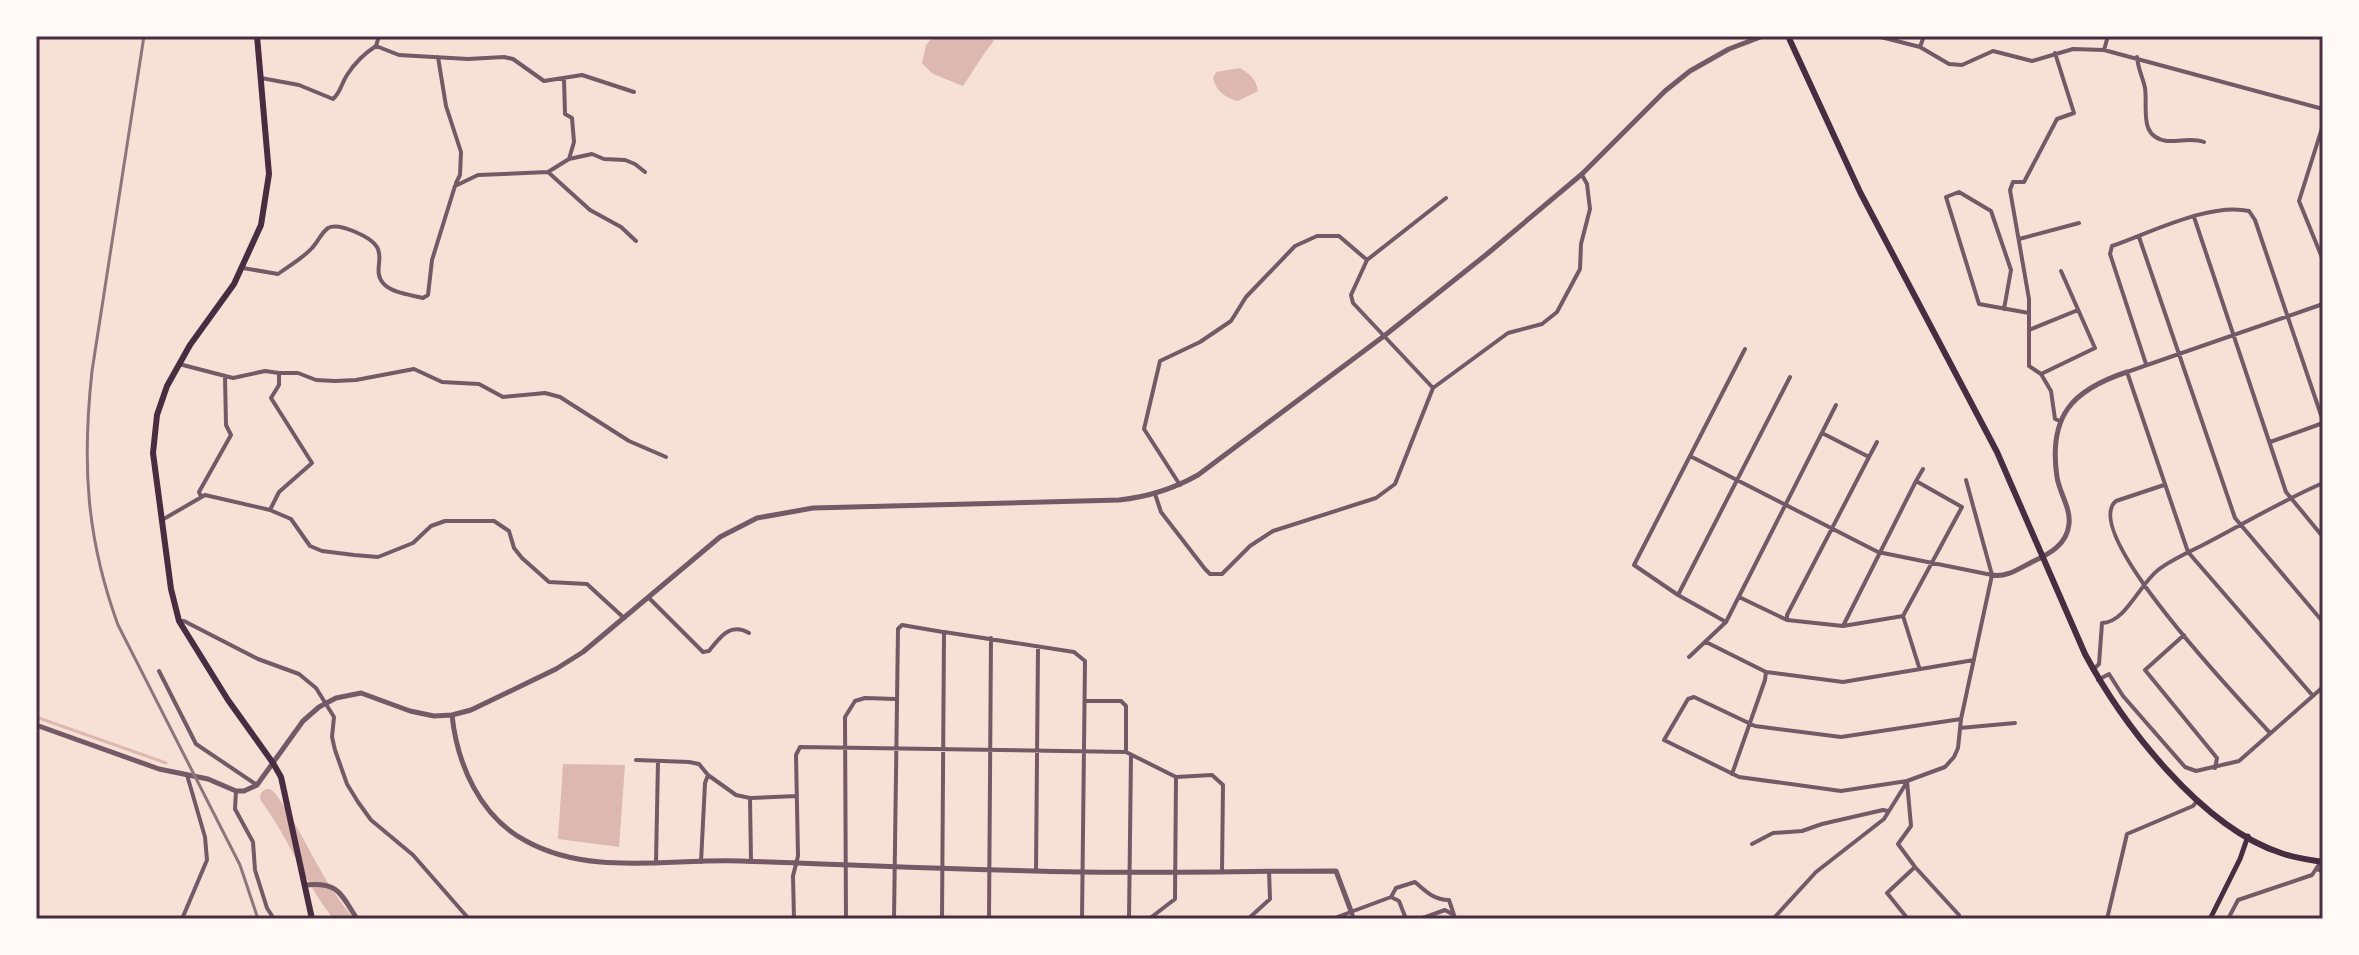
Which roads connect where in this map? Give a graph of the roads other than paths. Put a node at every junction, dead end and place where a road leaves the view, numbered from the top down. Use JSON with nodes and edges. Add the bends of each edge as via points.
{"nodes":[{"id":1,"x":257,"y":36,"type":"edge"},
{"id":2,"x":379,"y":36,"type":"edge"},
{"id":3,"x":1763,"y":36,"type":"edge"},
{"id":4,"x":1788,"y":36,"type":"edge"},
{"id":5,"x":1877,"y":36,"type":"edge"},
{"id":6,"x":1924,"y":36,"type":"edge"},
{"id":7,"x":2108,"y":36,"type":"edge"},
{"id":8,"x":376,"y":46,"type":"junction"},
{"id":9,"x":1920,"y":47,"type":"junction"},
{"id":10,"x":2104,"y":50,"type":"junction"},
{"id":11,"x":2055,"y":53,"type":"junction"},
{"id":12,"x":438,"y":57,"type":"junction"},
{"id":13,"x":2137,"y":57,"type":"junction"},
{"id":14,"x":261,"y":78,"type":"junction"},
{"id":15,"x":564,"y":79,"type":"junction"},
{"id":16,"x":634,"y":92,"type":"dead end"},
{"id":17,"x":2323,"y":109,"type":"edge"},
{"id":18,"x":2323,"y":125,"type":"edge"},
{"id":19,"x":2204,"y":142,"type":"dead end"},
{"id":20,"x":569,"y":159,"type":"junction"},
{"id":21,"x":548,"y":172,"type":"junction"},
{"id":22,"x":645,"y":172,"type":"dead end"},
{"id":23,"x":1582,"y":174,"type":"junction"},
{"id":24,"x":455,"y":186,"type":"junction"},
{"id":25,"x":1446,"y":198,"type":"dead end"},
{"id":26,"x":2194,"y":217,"type":"junction"},
{"id":27,"x":2079,"y":223,"type":"dead end"},
{"id":28,"x":2139,"y":237,"type":"junction"},
{"id":29,"x":2019,"y":239,"type":"junction"},
{"id":30,"x":636,"y":241,"type":"dead end"},
{"id":31,"x":1367,"y":260,"type":"junction"},
{"id":32,"x":2323,"y":260,"type":"edge"},
{"id":33,"x":243,"y":268,"type":"junction"},
{"id":34,"x":2061,"y":271,"type":"dead end"},
{"id":35,"x":2323,"y":304,"type":"edge"},
{"id":36,"x":2004,"y":309,"type":"junction"},
{"id":37,"x":2078,"y":310,"type":"junction"},
{"id":38,"x":2029,"y":313,"type":"junction"},
{"id":39,"x":2288,"y":317,"type":"junction"},
{"id":40,"x":2029,"y":330,"type":"junction"},
{"id":41,"x":2234,"y":335,"type":"junction"},
{"id":42,"x":1384,"y":336,"type":"junction"},
{"id":43,"x":1745,"y":349,"type":"dead end"},
{"id":44,"x":2180,"y":353,"type":"junction"},
{"id":45,"x":179,"y":364,"type":"junction"},
{"id":46,"x":2146,"y":365,"type":"junction"},
{"id":47,"x":2127,"y":372,"type":"junction"},
{"id":48,"x":279,"y":373,"type":"junction"},
{"id":49,"x":2041,"y":374,"type":"junction"},
{"id":50,"x":225,"y":377,"type":"junction"},
{"id":51,"x":1790,"y":377,"type":"dead end"},
{"id":52,"x":1433,"y":388,"type":"junction"},
{"id":53,"x":1836,"y":405,"type":"dead end"},
{"id":54,"x":2060,"y":421,"type":"junction"},
{"id":55,"x":2323,"y":422,"type":"edge"},
{"id":56,"x":1822,"y":433,"type":"junction"},
{"id":57,"x":1877,"y":442,"type":"dead end"},
{"id":58,"x":2270,"y":442,"type":"junction"},
{"id":59,"x":1690,"y":456,"type":"junction"},
{"id":60,"x":666,"y":457,"type":"dead end"},
{"id":61,"x":1869,"y":457,"type":"junction"},
{"id":62,"x":1923,"y":469,"type":"dead end"},
{"id":63,"x":1738,"y":480,"type":"junction"},
{"id":64,"x":1966,"y":480,"type":"dead end"},
{"id":65,"x":1916,"y":481,"type":"junction"},
{"id":66,"x":2323,"y":483,"type":"edge"},
{"id":67,"x":1180,"y":485,"type":"junction"},
{"id":68,"x":2165,"y":485,"type":"junction"},
{"id":69,"x":1155,"y":494,"type":"junction"},
{"id":70,"x":201,"y":496,"type":"junction"},
{"id":71,"x":2289,"y":498,"type":"junction"},
{"id":72,"x":1786,"y":505,"type":"junction"},
{"id":73,"x":270,"y":510,"type":"junction"},
{"id":74,"x":162,"y":520,"type":"junction"},
{"id":75,"x":2238,"y":525,"type":"junction"},
{"id":76,"x":1832,"y":527,"type":"junction"},
{"id":77,"x":2323,"y":537,"type":"edge"},
{"id":78,"x":1878,"y":552,"type":"junction"},
{"id":79,"x":2188,"y":552,"type":"junction"},
{"id":80,"x":2043,"y":557,"type":"junction"},
{"id":81,"x":1931,"y":563,"type":"junction"},
{"id":82,"x":1992,"y":575,"type":"junction"},
{"id":83,"x":2144,"y":585,"type":"junction"},
{"id":84,"x":1678,"y":595,"type":"junction"},
{"id":85,"x":1739,"y":597,"type":"junction"},
{"id":86,"x":649,"y":598,"type":"junction"},
{"id":87,"x":1903,"y":616,"type":"junction"},
{"id":88,"x":624,"y":619,"type":"junction"},
{"id":89,"x":1787,"y":620,"type":"junction"},
{"id":90,"x":179,"y":621,"type":"junction"},
{"id":91,"x":1726,"y":622,"type":"junction"},
{"id":92,"x":2323,"y":622,"type":"edge"},
{"id":93,"x":1843,"y":626,"type":"junction"},
{"id":94,"x":944,"y":632,"type":"junction"},
{"id":95,"x":749,"y":633,"type":"dead end"},
{"id":96,"x":2184,"y":635,"type":"junction"},
{"id":97,"x":991,"y":638,"type":"junction"},
{"id":98,"x":1706,"y":642,"type":"junction"},
{"id":99,"x":1038,"y":647,"type":"junction"},
{"id":100,"x":1689,"y":657,"type":"dead end"},
{"id":101,"x":1974,"y":660,"type":"junction"},
{"id":102,"x":1920,"y":668,"type":"junction"},
{"id":103,"x":2093,"y":670,"type":"junction"},
{"id":104,"x":159,"y":671,"type":"dead end"},
{"id":105,"x":1766,"y":672,"type":"junction"},
{"id":106,"x":2098,"y":680,"type":"junction"},
{"id":107,"x":2323,"y":687,"type":"edge"},
{"id":108,"x":2313,"y":696,"type":"junction"},
{"id":109,"x":896,"y":699,"type":"junction"},
{"id":110,"x":1086,"y":701,"type":"junction"},
{"id":111,"x":326,"y":703,"type":"junction"},
{"id":112,"x":452,"y":715,"type":"junction"},
{"id":113,"x":1961,"y":719,"type":"junction"},
{"id":114,"x":2015,"y":723,"type":"dead end"},
{"id":115,"x":36,"y":725,"type":"edge"},
{"id":116,"x":1749,"y":725,"type":"junction"},
{"id":117,"x":1960,"y":728,"type":"junction"},
{"id":118,"x":2270,"y":733,"type":"junction"},
{"id":119,"x":845,"y":747,"type":"junction"},
{"id":120,"x":943,"y":748,"type":"junction"},
{"id":121,"x":896,"y":749,"type":"junction"},
{"id":122,"x":990,"y":749,"type":"junction"},
{"id":123,"x":1037,"y":750,"type":"junction"},
{"id":124,"x":1085,"y":751,"type":"junction"},
{"id":125,"x":1128,"y":754,"type":"junction"},
{"id":126,"x":636,"y":760,"type":"dead end"},
{"id":127,"x":658,"y":761,"type":"junction"},
{"id":128,"x":273,"y":763,"type":"junction"},
{"id":129,"x":2215,"y":768,"type":"junction"},
{"id":130,"x":1732,"y":774,"type":"junction"},
{"id":131,"x":187,"y":775,"type":"junction"},
{"id":132,"x":708,"y":775,"type":"junction"},
{"id":133,"x":1176,"y":777,"type":"junction"},
{"id":134,"x":1907,"y":781,"type":"junction"},
{"id":135,"x":257,"y":785,"type":"junction"},
{"id":136,"x":236,"y":791,"type":"junction"},
{"id":137,"x":797,"y":796,"type":"junction"},
{"id":138,"x":750,"y":798,"type":"junction"},
{"id":139,"x":2197,"y":801,"type":"junction"},
{"id":140,"x":1888,"y":811,"type":"junction"},
{"id":141,"x":2248,"y":836,"type":"junction"},
{"id":142,"x":1752,"y":844,"type":"dead end"},
{"id":143,"x":751,"y":861,"type":"junction"},
{"id":144,"x":701,"y":862,"type":"junction"},
{"id":145,"x":2322,"y":862,"type":"edge"},
{"id":146,"x":656,"y":863,"type":"junction"},
{"id":147,"x":796,"y":864,"type":"junction"},
{"id":148,"x":847,"y":866,"type":"junction"},
{"id":149,"x":895,"y":867,"type":"junction"},
{"id":150,"x":1915,"y":867,"type":"junction"},
{"id":151,"x":942,"y":868,"type":"junction"},
{"id":152,"x":989,"y":869,"type":"junction"},
{"id":153,"x":2316,"y":869,"type":"junction"},
{"id":154,"x":1036,"y":870,"type":"junction"},
{"id":155,"x":1129,"y":871,"type":"junction"},
{"id":156,"x":1177,"y":871,"type":"junction"},
{"id":157,"x":1222,"y":871,"type":"junction"},
{"id":158,"x":1269,"y":871,"type":"junction"},
{"id":159,"x":2323,"y":871,"type":"edge"},
{"id":160,"x":1083,"y":872,"type":"junction"},
{"id":161,"x":306,"y":885,"type":"junction"},
{"id":162,"x":1391,"y":897,"type":"junction"},
{"id":163,"x":1351,"y":911,"type":"junction"},
{"id":164,"x":1454,"y":917,"type":"edge"},
{"id":165,"x":182,"y":919,"type":"edge"},
{"id":166,"x":274,"y":919,"type":"edge"},
{"id":167,"x":312,"y":919,"type":"edge"},
{"id":168,"x":357,"y":919,"type":"edge"},
{"id":169,"x":469,"y":919,"type":"edge"},
{"id":170,"x":794,"y":919,"type":"edge"},
{"id":171,"x":846,"y":919,"type":"edge"},
{"id":172,"x":894,"y":919,"type":"edge"},
{"id":173,"x":942,"y":919,"type":"edge"},
{"id":174,"x":989,"y":919,"type":"edge"},
{"id":175,"x":1082,"y":919,"type":"edge"},
{"id":176,"x":1129,"y":919,"type":"edge"},
{"id":177,"x":1149,"y":919,"type":"edge"},
{"id":178,"x":1248,"y":919,"type":"edge"},
{"id":179,"x":1332,"y":919,"type":"edge"},
{"id":180,"x":1354,"y":919,"type":"edge"},
{"id":181,"x":1406,"y":919,"type":"edge"},
{"id":182,"x":1420,"y":919,"type":"edge"},
{"id":183,"x":1773,"y":919,"type":"edge"},
{"id":184,"x":1908,"y":919,"type":"edge"},
{"id":185,"x":1959,"y":919,"type":"edge"},
{"id":186,"x":2107,"y":919,"type":"edge"},
{"id":187,"x":2210,"y":919,"type":"edge"},
{"id":188,"x":2228,"y":919,"type":"edge"}],
"edges":[{"from":1,"to":14,"type":"main road"},
{"from":2,"to":8,"type":"street"},
{"from":3,"to":23,"type":"street","via":[[1690,71]]},
{"from":4,"to":80,"type":"main road","via":[[1860,192],[1997,452]]},
{"from":5,"to":9,"type":"street"},
{"from":6,"to":9,"type":"street"},
{"from":7,"to":10,"type":"street"},
{"from":8,"to":12,"type":"street","via":[[399,55]]},
{"from":8,"to":14,"type":"street","via":[[347,75],[333,99]]},
{"from":9,"to":11,"type":"street","via":[[1949,64],[1962,65],[1993,51],[2032,61]]},
{"from":10,"to":11,"type":"street"},
{"from":10,"to":13,"type":"street"},
{"from":11,"to":29,"type":"street","via":[[2074,113],[2057,119],[2024,182],[2013,182]]},
{"from":12,"to":15,"type":"street","via":[[504,57],[544,81]]},
{"from":12,"to":24,"type":"street","via":[[461,152]]},
{"from":13,"to":17,"type":"street"},
{"from":13,"to":19,"type":"street","via":[[2150,132],[2165,141]]},
{"from":14,"to":33,"type":"main road","via":[[269,174],[261,225]]},
{"from":15,"to":16,"type":"street","via":[[582,75]]},
{"from":15,"to":20,"type":"street","via":[[565,114],[574,129]]},
{"from":18,"to":32,"type":"street","via":[[2299,201]]},
{"from":20,"to":21,"type":"street"},
{"from":20,"to":22,"type":"street","via":[[592,154],[635,164]]},
{"from":21,"to":24,"type":"street","via":[[478,175]]},
{"from":21,"to":30,"type":"street"},
{"from":23,"to":42,"type":"street"},
{"from":23,"to":52,"type":"street","via":[[1590,209],[1580,269],[1557,312],[1542,324],[1508,333]]},
{"from":24,"to":33,"type":"street","via":[[423,298],[384,284],[376,245],[340,226],[325,230],[311,250],[278,274]]},
{"from":25,"to":31,"type":"street"},
{"from":26,"to":28,"type":"street"},
{"from":26,"to":39,"type":"street","via":[[2237,208],[2249,211]]},
{"from":26,"to":41,"type":"street"},
{"from":27,"to":29,"type":"street"},
{"from":28,"to":44,"type":"street"},
{"from":28,"to":46,"type":"street","via":[[2112,246],[2110,254]]},
{"from":29,"to":38,"type":"street"},
{"from":31,"to":42,"type":"street","via":[[1351,298]]},
{"from":31,"to":67,"type":"street","via":[[1339,236],[1317,236],[1295,246],[1246,297],[1231,321],[1160,361],[1144,429]]},
{"from":33,"to":45,"type":"main road"},
{"from":34,"to":37,"type":"street"},
{"from":35,"to":39,"type":"street"},
{"from":36,"to":36,"type":"street","via":[[2011,270],[1991,211],[1959,192],[1946,197],[1979,304]]},
{"from":36,"to":38,"type":"street"},
{"from":37,"to":40,"type":"street"},
{"from":37,"to":49,"type":"street","via":[[2095,348]]},
{"from":38,"to":40,"type":"street"},
{"from":39,"to":41,"type":"street"},
{"from":39,"to":55,"type":"street"},
{"from":40,"to":49,"type":"street","via":[[2029,366]]},
{"from":41,"to":44,"type":"street"},
{"from":41,"to":58,"type":"street"},
{"from":42,"to":52,"type":"street"},
{"from":42,"to":67,"type":"street"},
{"from":43,"to":59,"type":"street"},
{"from":44,"to":46,"type":"street"},
{"from":44,"to":75,"type":"street"},
{"from":45,"to":50,"type":"street"},
{"from":45,"to":74,"type":"main road","via":[[167,386],[153,453]]},
{"from":46,"to":47,"type":"street"},
{"from":47,"to":54,"type":"street","via":[[2089,386]]},
{"from":47,"to":68,"type":"street"},
{"from":48,"to":50,"type":"street"},
{"from":48,"to":60,"type":"street","via":[[345,381],[414,369],[442,382],[479,384],[503,397],[545,393]]},
{"from":48,"to":73,"type":"street","via":[[271,398],[312,463],[279,492]]},
{"from":49,"to":54,"type":"street"},
{"from":50,"to":70,"type":"street","via":[[231,435]]},
{"from":51,"to":63,"type":"street"},
{"from":52,"to":69,"type":"street","via":[[1389,490],[1273,531],[1222,574],[1205,569],[1161,512]]},
{"from":53,"to":56,"type":"street"},
{"from":54,"to":80,"type":"street","via":[[2056,476],[2069,523],[2056,550]]},
{"from":55,"to":58,"type":"street"},
{"from":56,"to":61,"type":"street"},
{"from":56,"to":72,"type":"street"},
{"from":57,"to":61,"type":"street"},
{"from":58,"to":71,"type":"street"},
{"from":59,"to":63,"type":"street"},
{"from":59,"to":84,"type":"street","via":[[1634,565]]},
{"from":61,"to":76,"type":"street"},
{"from":62,"to":65,"type":"street"},
{"from":63,"to":72,"type":"street"},
{"from":63,"to":84,"type":"street"},
{"from":64,"to":82,"type":"street"},
{"from":65,"to":78,"type":"street"},
{"from":65,"to":81,"type":"street","via":[[1962,507]]},
{"from":66,"to":71,"type":"street"},
{"from":67,"to":69,"type":"street"},
{"from":68,"to":79,"type":"street"},
{"from":68,"to":83,"type":"street","via":[[2116,501],[2108,513],[2122,553]]},
{"from":69,"to":86,"type":"street","via":[[1104,501],[776,513],[720,537]]},
{"from":70,"to":73,"type":"street"},
{"from":70,"to":74,"type":"street"},
{"from":71,"to":75,"type":"street"},
{"from":71,"to":77,"type":"street"},
{"from":72,"to":76,"type":"street"},
{"from":72,"to":85,"type":"street"},
{"from":73,"to":88,"type":"street","via":[[291,519],[310,546],[378,557],[413,543],[445,521],[494,521],[509,531],[514,548],[542,576],[558,584],[587,584]]},
{"from":74,"to":90,"type":"main road"},
{"from":75,"to":79,"type":"street"},
{"from":75,"to":92,"type":"street"},
{"from":76,"to":78,"type":"street"},
{"from":76,"to":89,"type":"street"},
{"from":78,"to":81,"type":"street"},
{"from":78,"to":93,"type":"street"},
{"from":79,"to":83,"type":"street"},
{"from":79,"to":108,"type":"street"},
{"from":80,"to":82,"type":"street","via":[[2001,577]]},
{"from":80,"to":103,"type":"main road"},
{"from":81,"to":82,"type":"street"},
{"from":81,"to":87,"type":"street"},
{"from":82,"to":101,"type":"street"},
{"from":83,"to":96,"type":"street"},
{"from":83,"to":103,"type":"street","via":[[2128,609],[2111,623],[2102,623],[2099,664]]},
{"from":84,"to":91,"type":"street"},
{"from":85,"to":89,"type":"street"},
{"from":85,"to":91,"type":"street"},
{"from":86,"to":88,"type":"street"},
{"from":86,"to":95,"type":"street","via":[[703,652],[732,629]]},
{"from":87,"to":93,"type":"street"},
{"from":87,"to":102,"type":"street"},
{"from":88,"to":112,"type":"street","via":[[556,669]]},
{"from":89,"to":93,"type":"street"},
{"from":90,"to":111,"type":"street","via":[[299,674]]},
{"from":90,"to":128,"type":"main road"},
{"from":91,"to":98,"type":"street"},
{"from":94,"to":97,"type":"street"},
{"from":94,"to":109,"type":"street","via":[[902,625],[898,629]]},
{"from":94,"to":120,"type":"street"},
{"from":96,"to":118,"type":"street"},
{"from":96,"to":129,"type":"street","via":[[2145,670],[2217,758]]},
{"from":97,"to":99,"type":"street"},
{"from":97,"to":122,"type":"street"},
{"from":98,"to":100,"type":"street"},
{"from":98,"to":105,"type":"street"},
{"from":99,"to":110,"type":"street","via":[[1074,652],[1085,661]]},
{"from":99,"to":123,"type":"street"},
{"from":101,"to":102,"type":"street"},
{"from":101,"to":113,"type":"street"},
{"from":102,"to":105,"type":"street","via":[[1843,682]]},
{"from":103,"to":106,"type":"main road"},
{"from":104,"to":135,"type":"street","via":[[196,744]]},
{"from":105,"to":116,"type":"street"},
{"from":106,"to":129,"type":"street","via":[[2109,674],[2185,767]]},
{"from":106,"to":139,"type":"main road","via":[[2132,728]]},
{"from":107,"to":108,"type":"street"},
{"from":108,"to":118,"type":"street"},
{"from":109,"to":119,"type":"street","via":[[855,701],[845,717]]},
{"from":109,"to":121,"type":"street"},
{"from":110,"to":124,"type":"street"},
{"from":110,"to":125,"type":"street","via":[[1121,701],[1126,706]]},
{"from":111,"to":112,"type":"street","via":[[361,693],[410,711]]},
{"from":111,"to":128,"type":"street","via":[[303,721]]},
{"from":111,"to":169,"type":"street","via":[[334,717],[335,750],[358,802]]},
{"from":112,"to":146,"type":"street","via":[[463,768],[490,810],[514,833],[580,859]]},
{"from":113,"to":116,"type":"street","via":[[1841,737]]},
{"from":113,"to":117,"type":"street"},
{"from":114,"to":117,"type":"street"},
{"from":115,"to":131,"type":"street"},
{"from":116,"to":130,"type":"street"},
{"from":116,"to":130,"type":"street","via":[[1694,697],[1664,740]]},
{"from":117,"to":134,"type":"street","via":[[1958,748],[1945,767]]},
{"from":118,"to":129,"type":"street","via":[[2239,761]]},
{"from":119,"to":121,"type":"street"},
{"from":119,"to":137,"type":"street","via":[[800,747]]},
{"from":119,"to":148,"type":"street"},
{"from":120,"to":121,"type":"street"},
{"from":120,"to":122,"type":"street"},
{"from":120,"to":151,"type":"street"},
{"from":121,"to":149,"type":"street"},
{"from":122,"to":123,"type":"street"},
{"from":122,"to":152,"type":"street"},
{"from":123,"to":124,"type":"street"},
{"from":123,"to":154,"type":"street"},
{"from":124,"to":125,"type":"street"},
{"from":124,"to":160,"type":"street"},
{"from":125,"to":133,"type":"street"},
{"from":125,"to":155,"type":"street"},
{"from":126,"to":127,"type":"street"},
{"from":127,"to":132,"type":"street","via":[[699,764]]},
{"from":127,"to":146,"type":"street"},
{"from":128,"to":135,"type":"street"},
{"from":128,"to":161,"type":"main road","via":[[281,777]]},
{"from":130,"to":134,"type":"street","via":[[1841,791]]},
{"from":131,"to":136,"type":"street"},
{"from":131,"to":165,"type":"street","via":[[207,860]]},
{"from":132,"to":138,"type":"street","via":[[736,795]]},
{"from":132,"to":144,"type":"street"},
{"from":133,"to":156,"type":"street"},
{"from":133,"to":157,"type":"street","via":[[1212,775],[1223,785]]},
{"from":134,"to":140,"type":"street"},
{"from":134,"to":150,"type":"street","via":[[1911,826],[1898,844]]},
{"from":135,"to":136,"type":"street"},
{"from":136,"to":166,"type":"street","via":[[235,809],[253,842],[255,870]]},
{"from":137,"to":138,"type":"street"},
{"from":137,"to":147,"type":"street"},
{"from":138,"to":143,"type":"street"},
{"from":139,"to":141,"type":"main road"},
{"from":139,"to":186,"type":"street","via":[[2127,834]]},
{"from":140,"to":142,"type":"street","via":[[1773,833]]},
{"from":140,"to":183,"type":"street","via":[[1816,872]]},
{"from":141,"to":145,"type":"main road","via":[[2280,853]]},
{"from":141,"to":187,"type":"main road"},
{"from":143,"to":144,"type":"street"},
{"from":143,"to":147,"type":"street"},
{"from":144,"to":146,"type":"street"},
{"from":145,"to":153,"type":"street"},
{"from":147,"to":148,"type":"street"},
{"from":147,"to":170,"type":"street"},
{"from":148,"to":149,"type":"street"},
{"from":148,"to":171,"type":"street"},
{"from":149,"to":151,"type":"street"},
{"from":149,"to":172,"type":"street"},
{"from":150,"to":184,"type":"street","via":[[1887,893]]},
{"from":150,"to":185,"type":"street"},
{"from":151,"to":152,"type":"street"},
{"from":151,"to":173,"type":"street"},
{"from":152,"to":154,"type":"street"},
{"from":152,"to":174,"type":"street"},
{"from":153,"to":159,"type":"street"},
{"from":153,"to":188,"type":"street","via":[[2312,875],[2238,900]]},
{"from":154,"to":160,"type":"street"},
{"from":155,"to":156,"type":"street"},
{"from":155,"to":160,"type":"street"},
{"from":155,"to":176,"type":"street"},
{"from":156,"to":157,"type":"street"},
{"from":156,"to":177,"type":"street","via":[[1175,899]]},
{"from":157,"to":158,"type":"street"},
{"from":158,"to":163,"type":"street","via":[[1336,871]]},
{"from":158,"to":178,"type":"street","via":[[1270,899]]},
{"from":160,"to":175,"type":"street"},
{"from":161,"to":167,"type":"main road"},
{"from":161,"to":168,"type":"street","via":[[324,883],[338,889]]},
{"from":162,"to":163,"type":"street"},
{"from":162,"to":164,"type":"street","via":[[1396,888],[1415,882],[1440,900],[1449,900]]},
{"from":162,"to":181,"type":"street","via":[[1399,901]]},
{"from":163,"to":179,"type":"street"},
{"from":163,"to":180,"type":"street"},
{"from":164,"to":182,"type":"street","via":[[1445,910]]}]}
